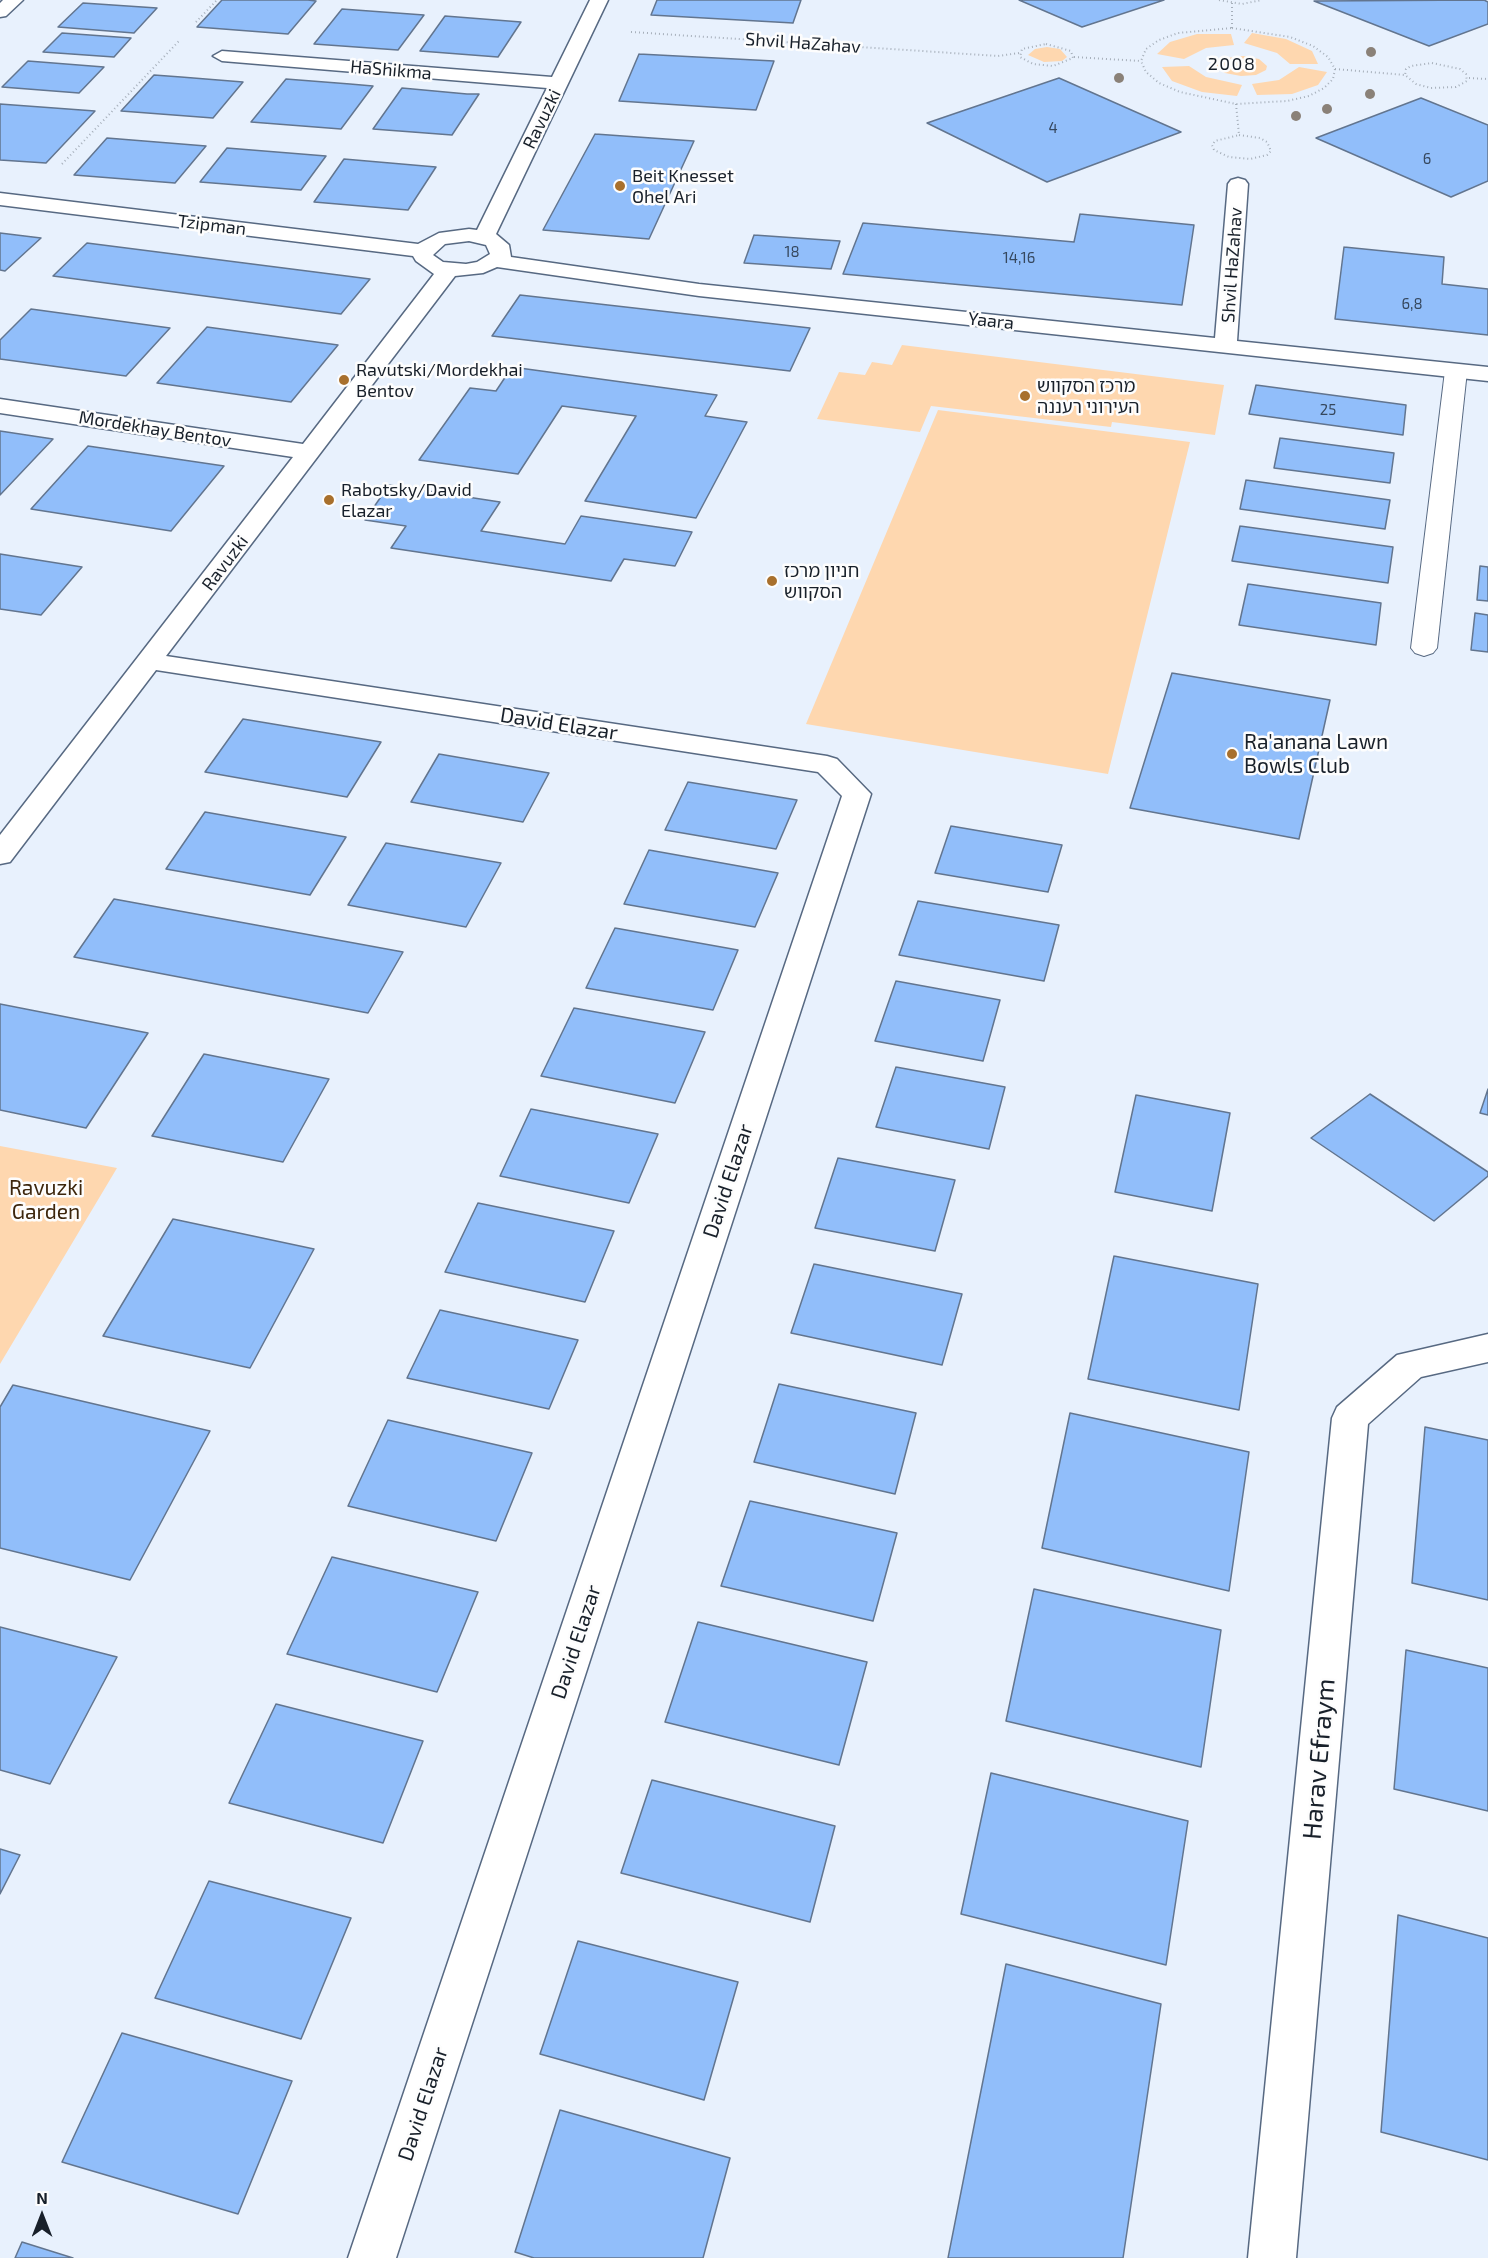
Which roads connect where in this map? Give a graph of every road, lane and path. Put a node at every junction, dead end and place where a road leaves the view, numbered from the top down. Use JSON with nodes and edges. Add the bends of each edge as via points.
{"nodes":[{"id":1,"x":14,"y":0,"type":"edge"},
{"id":2,"x":217,"y":0,"type":"edge"},
{"id":3,"x":599,"y":0,"type":"edge"},
{"id":4,"x":1219,"y":0,"type":"edge"},
{"id":5,"x":1262,"y":0,"type":"edge"},
{"id":6,"x":1232,"y":3,"type":"junction"},
{"id":7,"x":0,"y":12,"type":"edge"},
{"id":8,"x":193,"y":25,"type":"dead end"},
{"id":9,"x":586,"y":27,"type":"junction"},
{"id":10,"x":1232,"y":28,"type":"junction"},
{"id":11,"x":185,"y":34,"type":"dead end"},
{"id":12,"x":1019,"y":53,"type":"junction"},
{"id":13,"x":222,"y":56,"type":"dead end"},
{"id":14,"x":1074,"y":57,"type":"junction"},
{"id":15,"x":1141,"y":61,"type":"junction"},
{"id":16,"x":1335,"y":69,"type":"junction"},
{"id":17,"x":1405,"y":75,"type":"junction"},
{"id":18,"x":1469,"y":78,"type":"junction"},
{"id":19,"x":1488,"y":79,"type":"edge"},
{"id":20,"x":559,"y":83,"type":"junction"},
{"id":21,"x":1236,"y":104,"type":"junction"},
{"id":22,"x":1239,"y":135,"type":"dead end"},
{"id":23,"x":1238,"y":184,"type":"dead end"},
{"id":24,"x":0,"y":199,"type":"edge"},
{"id":25,"x":27,"y":202,"type":"junction"},
{"id":26,"x":484,"y":237,"type":"junction"},
{"id":27,"x":423,"y":251,"type":"junction"},
{"id":28,"x":496,"y":261,"type":"junction"},
{"id":29,"x":448,"y":270,"type":"junction"},
{"id":30,"x":1226,"y":345,"type":"junction"},
{"id":31,"x":1456,"y":371,"type":"junction"},
{"id":32,"x":1488,"y":374,"type":"edge"},
{"id":33,"x":0,"y":406,"type":"edge"},
{"id":34,"x":309,"y":452,"type":"junction"},
{"id":35,"x":1424,"y":648,"type":"dead end"},
{"id":36,"x":150,"y":661,"type":"junction"},
{"id":37,"x":0,"y":855,"type":"edge"},
{"id":38,"x":1488,"y":1348,"type":"edge"},
{"id":39,"x":372,"y":2258,"type":"edge"},
{"id":40,"x":1272,"y":2258,"type":"edge"}],
"edges":[{"from":1,"to":7,"type":"street"},
{"from":2,"to":8,"type":"path"},
{"from":3,"to":9,"type":"street","name":"Ravuzki"},
{"from":4,"to":6,"type":"path"},
{"from":5,"to":6,"type":"path"},
{"from":6,"to":10,"type":"path"},
{"from":9,"to":12,"type":"path","name":"Shvil HaZahav","via":[[986,55]]},
{"from":9,"to":20,"type":"street","name":"Ravuzki"},
{"from":10,"to":15,"type":"path","via":[[1178,33],[1159,40],[1146,50]]},
{"from":10,"to":16,"type":"path","via":[[1290,37],[1313,46],[1328,57]]},
{"from":11,"to":25,"type":"path"},
{"from":12,"to":14,"type":"path","via":[[1025,61],[1043,65],[1062,64]]},
{"from":12,"to":14,"type":"path","via":[[1028,46],[1046,44],[1064,47]]},
{"from":13,"to":20,"type":"street","name":"HaShikma"},
{"from":14,"to":15,"type":"path"},
{"from":15,"to":21,"type":"path","via":[[1146,72],[1159,83],[1180,93]]},
{"from":16,"to":17,"type":"path"},
{"from":16,"to":21,"type":"path","via":[[1333,79],[1309,96]]},
{"from":17,"to":18,"type":"path","via":[[1420,85],[1442,88],[1463,85]]},
{"from":17,"to":18,"type":"path","via":[[1411,66],[1432,63],[1460,69]]},
{"from":18,"to":19,"type":"path"},
{"from":20,"to":26,"type":"street","name":"Ravuzki"},
{"from":21,"to":22,"type":"path"},
{"from":23,"to":30,"type":"street","name":"Shvil HaZahav"},
{"from":24,"to":25,"type":"street","name":"Tzipman"},
{"from":25,"to":27,"type":"street","name":"Tzipman"},
{"from":26,"to":27,"type":"street","via":[[439,239]]},
{"from":26,"to":28,"type":"street","via":[[499,245],[501,256]]},
{"from":27,"to":29,"type":"street","via":[[428,263]]},
{"from":28,"to":29,"type":"street","via":[[466,270]]},
{"from":28,"to":30,"type":"street","name":"Yaara","via":[[699,291]]},
{"from":29,"to":34,"type":"street","name":"Ravuzki"},
{"from":30,"to":31,"type":"street","name":"Yaara"},
{"from":31,"to":32,"type":"street","name":"Yaara"},
{"from":31,"to":35,"type":"lane"},
{"from":33,"to":34,"type":"street","name":"Mordekhay Bentov"},
{"from":34,"to":36,"type":"street","name":"Ravuzki"},
{"from":36,"to":37,"type":"street","name":"Ravuzki"},
{"from":36,"to":39,"type":"street","name":"David Elazar","via":[[827,765],[856,794]]},
{"from":38,"to":40,"type":"street","name":"Harav Efraym","via":[[1410,1365],[1350,1418]]}]}
